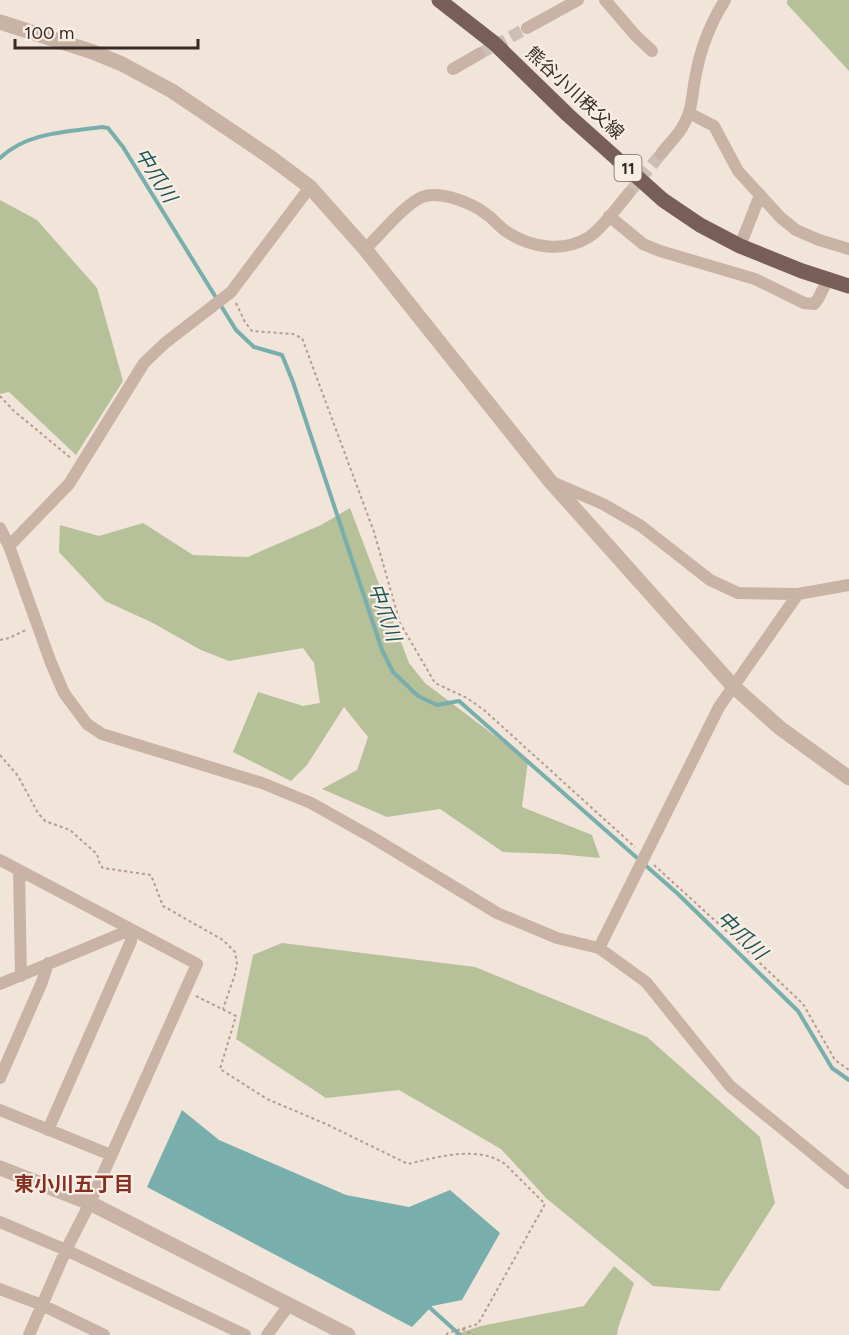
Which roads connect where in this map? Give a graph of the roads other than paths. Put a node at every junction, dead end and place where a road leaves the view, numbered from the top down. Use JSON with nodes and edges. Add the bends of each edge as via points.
{"nodes":[{"id":1,"x":439,"y":0,"type":"edge"},
{"id":2,"x":578,"y":0,"type":"edge"},
{"id":3,"x":605,"y":0,"type":"edge"},
{"id":4,"x":725,"y":0,"type":"edge"},
{"id":5,"x":0,"y":21,"type":"edge"},
{"id":6,"x":526,"y":28,"type":"tunnel mouth"},
{"id":7,"x":652,"y":51,"type":"dead end"},
{"id":8,"x":479,"y":54,"type":"tunnel mouth"},
{"id":9,"x":453,"y":69,"type":"dead end"},
{"id":10,"x":689,"y":113,"type":"junction"},
{"id":11,"x":661,"y":153,"type":"tunnel mouth"},
{"id":12,"x":309,"y":187,"type":"junction"},
{"id":13,"x":629,"y":193,"type":"tunnel mouth"},
{"id":14,"x":760,"y":195,"type":"junction"},
{"id":15,"x":609,"y":216,"type":"junction"},
{"id":16,"x":740,"y":246,"type":"junction"},
{"id":17,"x":365,"y":249,"type":"junction"},
{"id":18,"x":849,"y":249,"type":"edge"},
{"id":19,"x":828,"y":279,"type":"junction"},
{"id":20,"x":849,"y":286,"type":"edge"},
{"id":21,"x":550,"y":481,"type":"junction"},
{"id":22,"x":0,"y":528,"type":"edge"},
{"id":23,"x":9,"y":546,"type":"junction"},
{"id":24,"x":849,"y":585,"type":"edge"},
{"id":25,"x":798,"y":594,"type":"junction"},
{"id":26,"x":733,"y":687,"type":"junction"},
{"id":27,"x":849,"y":778,"type":"edge"},
{"id":28,"x":0,"y":860,"type":"edge"},
{"id":29,"x":19,"y":870,"type":"junction"},
{"id":30,"x":130,"y":930,"type":"junction"},
{"id":31,"x":599,"y":948,"type":"junction"},
{"id":32,"x":48,"y":963,"type":"junction"},
{"id":33,"x":21,"y":976,"type":"junction"},
{"id":34,"x":0,"y":984,"type":"edge"},
{"id":35,"x":0,"y":1078,"type":"edge"},
{"id":36,"x":0,"y":1110,"type":"edge"},
{"id":37,"x":48,"y":1130,"type":"junction"},
{"id":38,"x":111,"y":1155,"type":"junction"},
{"id":39,"x":0,"y":1168,"type":"edge"},
{"id":40,"x":849,"y":1183,"type":"edge"},
{"id":41,"x":90,"y":1203,"type":"junction"},
{"id":42,"x":0,"y":1222,"type":"edge"},
{"id":43,"x":66,"y":1250,"type":"junction"},
{"id":44,"x":0,"y":1289,"type":"edge"},
{"id":45,"x":42,"y":1305,"type":"junction"},
{"id":46,"x":289,"y":1305,"type":"junction"},
{"id":47,"x":29,"y":1335,"type":"edge"},
{"id":48,"x":104,"y":1335,"type":"edge"},
{"id":49,"x":245,"y":1335,"type":"edge"},
{"id":50,"x":267,"y":1335,"type":"edge"},
{"id":51,"x":348,"y":1335,"type":"edge"}],
"edges":[{"from":1,"to":16,"type":"main road","name":"熊谷小川秩父線","number":"11","via":[[494,43],[663,200]]},
{"from":2,"to":6,"type":"street"},
{"from":3,"to":7,"type":"street"},
{"from":4,"to":10,"type":"street","via":[[703,42]]},
{"from":5,"to":12,"type":"street","via":[[122,63],[172,91]]},
{"from":8,"to":9,"type":"street"},
{"from":10,"to":11,"type":"street","via":[[684,126]]},
{"from":10,"to":14,"type":"street","via":[[714,126],[738,171]]},
{"from":12,"to":17,"type":"street"},
{"from":12,"to":23,"type":"street","via":[[231,292],[144,363],[69,484]]},
{"from":13,"to":15,"type":"street"},
{"from":14,"to":16,"type":"street"},
{"from":14,"to":18,"type":"street","via":[[796,230]]},
{"from":15,"to":17,"type":"street","via":[[588,238],[543,248],[506,232],[486,213],[438,194],[422,197],[407,207]]},
{"from":15,"to":19,"type":"street","via":[[643,244],[755,279],[804,303],[814,304]]},
{"from":16,"to":19,"type":"main road","name":"熊谷小川秩父線","number":"11"},
{"from":17,"to":21,"type":"street"},
{"from":19,"to":20,"type":"main road","name":"熊谷小川秩父線","number":"11"},
{"from":21,"to":25,"type":"street","via":[[640,525],[710,580],[738,592]]},
{"from":21,"to":26,"type":"street"},
{"from":22,"to":23,"type":"street"},
{"from":23,"to":31,"type":"street","via":[[64,693],[87,724],[102,734],[262,783],[311,803],[497,913],[557,938]]},
{"from":24,"to":25,"type":"street"},
{"from":25,"to":26,"type":"street"},
{"from":26,"to":27,"type":"street","via":[[780,728]]},
{"from":26,"to":31,"type":"street","via":[[719,707]]},
{"from":28,"to":29,"type":"street"},
{"from":29,"to":30,"type":"street"},
{"from":29,"to":33,"type":"street"},
{"from":30,"to":32,"type":"street"},
{"from":30,"to":37,"type":"street","via":[[131,941]]},
{"from":30,"to":38,"type":"street","via":[[197,964]]},
{"from":31,"to":40,"type":"street","via":[[646,982],[730,1086]]},
{"from":32,"to":33,"type":"street"},
{"from":32,"to":35,"type":"street"},
{"from":33,"to":34,"type":"street"},
{"from":36,"to":37,"type":"street"},
{"from":37,"to":38,"type":"street"},
{"from":38,"to":41,"type":"street"},
{"from":39,"to":41,"type":"street"},
{"from":41,"to":43,"type":"street"},
{"from":41,"to":46,"type":"street"},
{"from":42,"to":43,"type":"street"},
{"from":43,"to":45,"type":"street"},
{"from":43,"to":49,"type":"street"},
{"from":44,"to":45,"type":"street"},
{"from":45,"to":47,"type":"street"},
{"from":45,"to":48,"type":"street"},
{"from":46,"to":50,"type":"street"},
{"from":46,"to":51,"type":"street"}]}
